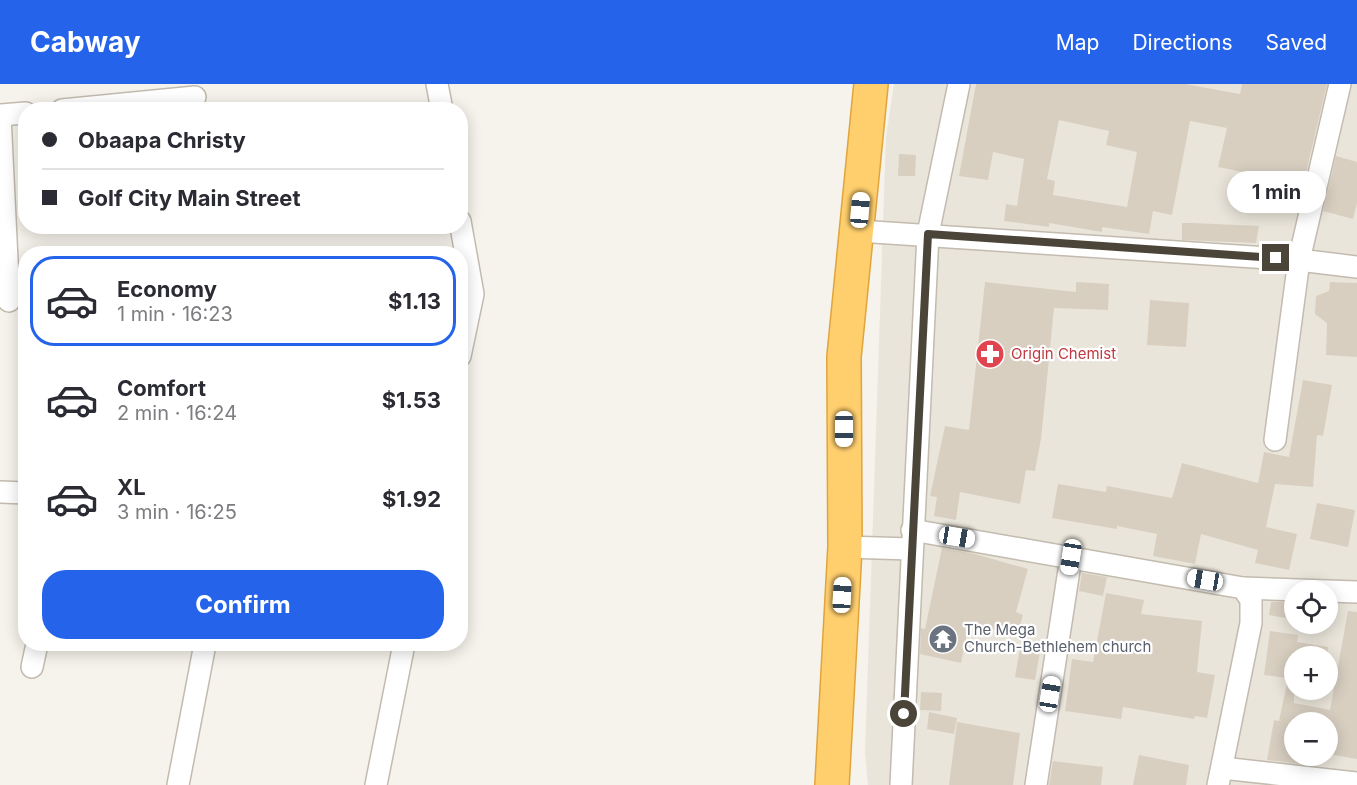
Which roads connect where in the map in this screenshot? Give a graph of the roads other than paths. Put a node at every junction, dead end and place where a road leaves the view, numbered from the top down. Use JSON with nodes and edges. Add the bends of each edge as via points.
{"nodes":[{"id":1,"x":437,"y":84,"type":"edge"},
{"id":2,"x":871,"y":84,"type":"edge"},
{"id":3,"x":959,"y":84,"type":"edge"},
{"id":4,"x":1340,"y":84,"type":"edge"},
{"id":5,"x":195,"y":98,"type":"dead end"},
{"id":6,"x":151,"y":102,"type":"edge"},
{"id":7,"x":440,"y":102,"type":"edge"},
{"id":8,"x":18,"y":114,"type":"edge"},
{"id":9,"x":858,"y":231,"type":"junction"},
{"id":10,"x":928,"y":234,"type":"junction"},
{"id":11,"x":1299,"y":260,"type":"junction"},
{"id":12,"x":468,"y":266,"type":"edge"},
{"id":13,"x":1357,"y":267,"type":"edge"},
{"id":14,"x":12,"y":301,"type":"edge"},
{"id":15,"x":468,"y":318,"type":"edge"},
{"id":16,"x":1275,"y":440,"type":"dead end"},
{"id":17,"x":0,"y":492,"type":"edge"},
{"id":18,"x":18,"y":493,"type":"edge"},
{"id":19,"x":912,"y":539,"type":"junction"},
{"id":20,"x":844,"y":547,"type":"junction"},
{"id":21,"x":1071,"y":557,"type":"junction"},
{"id":22,"x":1243,"y":588,"type":"junction"},
{"id":23,"x":1357,"y":592,"type":"edge"},
{"id":24,"x":35,"y":651,"type":"edge"},
{"id":25,"x":204,"y":651,"type":"edge"},
{"id":26,"x":403,"y":651,"type":"edge"},
{"id":27,"x":32,"y":667,"type":"dead end"},
{"id":28,"x":1220,"y":776,"type":"edge"},
{"id":29,"x":1357,"y":783,"type":"edge"},
{"id":30,"x":178,"y":785,"type":"edge"},
{"id":31,"x":376,"y":785,"type":"edge"},
{"id":32,"x":832,"y":785,"type":"edge"},
{"id":33,"x":901,"y":785,"type":"edge"},
{"id":34,"x":1036,"y":785,"type":"edge"}],
"edges":[{"from":1,"to":7,"type":"street"},
{"from":2,"to":9,"type":"highway"},
{"from":3,"to":10,"type":"street"},
{"from":4,"to":11,"type":"street"},
{"from":5,"to":6,"type":"street"},
{"from":8,"to":14,"type":"street","via":[[0,115]]},
{"from":9,"to":10,"type":"street"},
{"from":9,"to":20,"type":"highway","via":[[844,357]]},
{"from":10,"to":11,"type":"street"},
{"from":10,"to":19,"type":"street"},
{"from":11,"to":13,"type":"street"},
{"from":11,"to":16,"type":"street"},
{"from":12,"to":15,"type":"street","via":[[473,294]]},
{"from":17,"to":18,"type":"street"},
{"from":19,"to":20,"type":"street"},
{"from":19,"to":21,"type":"street"},
{"from":19,"to":33,"type":"street"},
{"from":20,"to":32,"type":"highway"},
{"from":21,"to":22,"type":"street"},
{"from":21,"to":34,"type":"street"},
{"from":22,"to":23,"type":"street"},
{"from":22,"to":28,"type":"street","via":[[1251,600],[1251,623]]},
{"from":24,"to":27,"type":"street"},
{"from":25,"to":30,"type":"street"},
{"from":26,"to":31,"type":"street"},
{"from":28,"to":29,"type":"street"}]}
